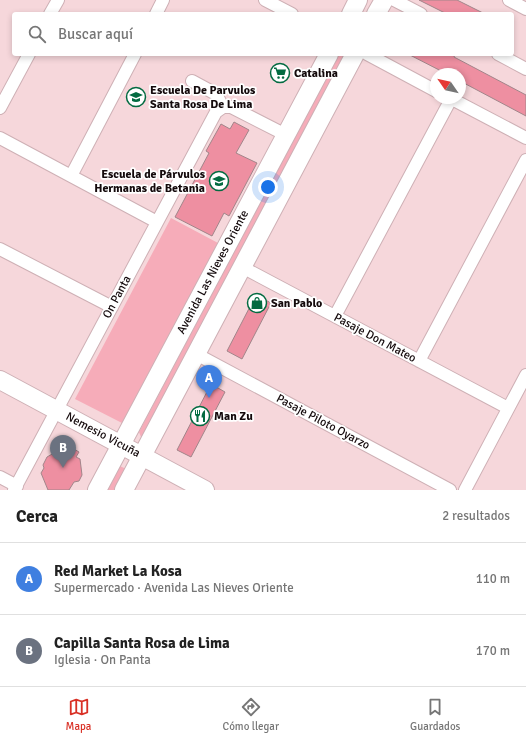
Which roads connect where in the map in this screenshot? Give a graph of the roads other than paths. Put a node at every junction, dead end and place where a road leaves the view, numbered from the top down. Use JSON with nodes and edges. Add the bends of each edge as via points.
{"nodes":[{"id":1,"x":58,"y":0,"type":"edge"},
{"id":2,"x":163,"y":0,"type":"edge"},
{"id":3,"x":265,"y":0,"type":"edge"},
{"id":4,"x":358,"y":0,"type":"edge"},
{"id":5,"x":384,"y":0,"type":"edge"},
{"id":6,"x":394,"y":0,"type":"edge"},
{"id":7,"x":509,"y":0,"type":"edge"},
{"id":8,"x":526,"y":9,"type":"edge"},
{"id":9,"x":51,"y":12,"type":"edge"},
{"id":10,"x":157,"y":12,"type":"edge"},
{"id":11,"x":288,"y":12,"type":"edge"},
{"id":12,"x":352,"y":12,"type":"edge"},
{"id":13,"x":377,"y":12,"type":"edge"},
{"id":14,"x":417,"y":12,"type":"edge"},
{"id":15,"x":28,"y":56,"type":"edge"},
{"id":16,"x":134,"y":56,"type":"edge"},
{"id":17,"x":328,"y":56,"type":"edge"},
{"id":18,"x":354,"y":56,"type":"edge"},
{"id":19,"x":371,"y":56,"type":"edge"},
{"id":20,"x":502,"y":56,"type":"edge"},
{"id":21,"x":526,"y":69,"type":"edge"},
{"id":22,"x":192,"y":81,"type":"dead end"},
{"id":23,"x":430,"y":88,"type":"edge"},
{"id":24,"x":447,"y":104,"type":"edge"},
{"id":25,"x":461,"y":104,"type":"edge"},
{"id":26,"x":223,"y":106,"type":"junction"},
{"id":27,"x":0,"y":108,"type":"edge"},
{"id":28,"x":286,"y":135,"type":"junction"},
{"id":29,"x":0,"y":138,"type":"edge"},
{"id":30,"x":526,"y":138,"type":"edge"},
{"id":31,"x":526,"y":160,"type":"edge"},
{"id":32,"x":71,"y":176,"type":"junction"},
{"id":33,"x":157,"y":222,"type":"junction"},
{"id":34,"x":0,"y":249,"type":"edge"},
{"id":35,"x":242,"y":267,"type":"junction"},
{"id":36,"x":112,"y":307,"type":"junction"},
{"id":37,"x":335,"y":316,"type":"junction"},
{"id":38,"x":196,"y":354,"type":"junction"},
{"id":39,"x":419,"y":361,"type":"junction"},
{"id":40,"x":526,"y":375,"type":"edge"},
{"id":41,"x":0,"y":380,"type":"edge"},
{"id":42,"x":508,"y":408,"type":"junction"},
{"id":43,"x":57,"y":410,"type":"junction"},
{"id":44,"x":121,"y":445,"type":"junction"},
{"id":45,"x":142,"y":456,"type":"junction"},
{"id":46,"x":0,"y":477,"type":"edge"},
{"id":47,"x":16,"y":488,"type":"edge"},
{"id":48,"x":97,"y":490,"type":"edge"},
{"id":49,"x":124,"y":490,"type":"edge"},
{"id":50,"x":205,"y":490,"type":"edge"},
{"id":51,"x":450,"y":490,"type":"edge"},
{"id":52,"x":465,"y":490,"type":"edge"}],
"edges":[{"from":1,"to":9,"type":"street"},
{"from":2,"to":10,"type":"street"},
{"from":3,"to":11,"type":"street"},
{"from":4,"to":12,"type":"street"},
{"from":5,"to":13,"type":"street"},
{"from":6,"to":14,"type":"street"},
{"from":7,"to":8,"type":"street"},
{"from":15,"to":27,"type":"street"},
{"from":16,"to":32,"type":"street"},
{"from":17,"to":28,"type":"street","name":"Avenida Las Nieves Oriente"},
{"from":18,"to":35,"type":"street","name":"Avenida Las Nieves Oriente"},
{"from":19,"to":23,"type":"street"},
{"from":20,"to":21,"type":"street"},
{"from":22,"to":26,"type":"street","via":[[216,94]]},
{"from":24,"to":37,"type":"street"},
{"from":25,"to":30,"type":"street"},
{"from":26,"to":28,"type":"street","via":[[231,107]]},
{"from":26,"to":33,"type":"street","name":"On Panta","via":[[216,112]]},
{"from":28,"to":44,"type":"street","name":"Avenida Las Nieves Oriente"},
{"from":29,"to":32,"type":"street"},
{"from":31,"to":39,"type":"street"},
{"from":32,"to":33,"type":"street"},
{"from":33,"to":36,"type":"street","name":"On Panta"},
{"from":34,"to":36,"type":"street"},
{"from":35,"to":37,"type":"street","name":"Pasaje Don Mateo"},
{"from":35,"to":38,"type":"street","name":"Avenida Las Nieves Oriente"},
{"from":36,"to":43,"type":"street","name":"On Panta"},
{"from":37,"to":39,"type":"street","name":"Pasaje Don Mateo"},
{"from":38,"to":45,"type":"street","name":"Avenida Las Nieves Oriente"},
{"from":38,"to":51,"type":"street","name":"Pasaje Piloto Oyarzo"},
{"from":39,"to":42,"type":"street","name":"Pasaje Don Mateo"},
{"from":40,"to":42,"type":"street"},
{"from":41,"to":43,"type":"street","name":"Nemesio Vicuña"},
{"from":42,"to":52,"type":"street"},
{"from":43,"to":44,"type":"street","name":"Nemesio Vicuña"},
{"from":43,"to":47,"type":"street","name":"On Panta"},
{"from":44,"to":45,"type":"street","name":"Nemesio Vicuña"},
{"from":44,"to":48,"type":"street","name":"Avenida Las Nieves Oriente"},
{"from":45,"to":49,"type":"street","name":"Avenida Las Nieves Oriente"},
{"from":45,"to":50,"type":"street","name":"Nemesio Vicuña"},
{"from":46,"to":47,"type":"street"}]}
